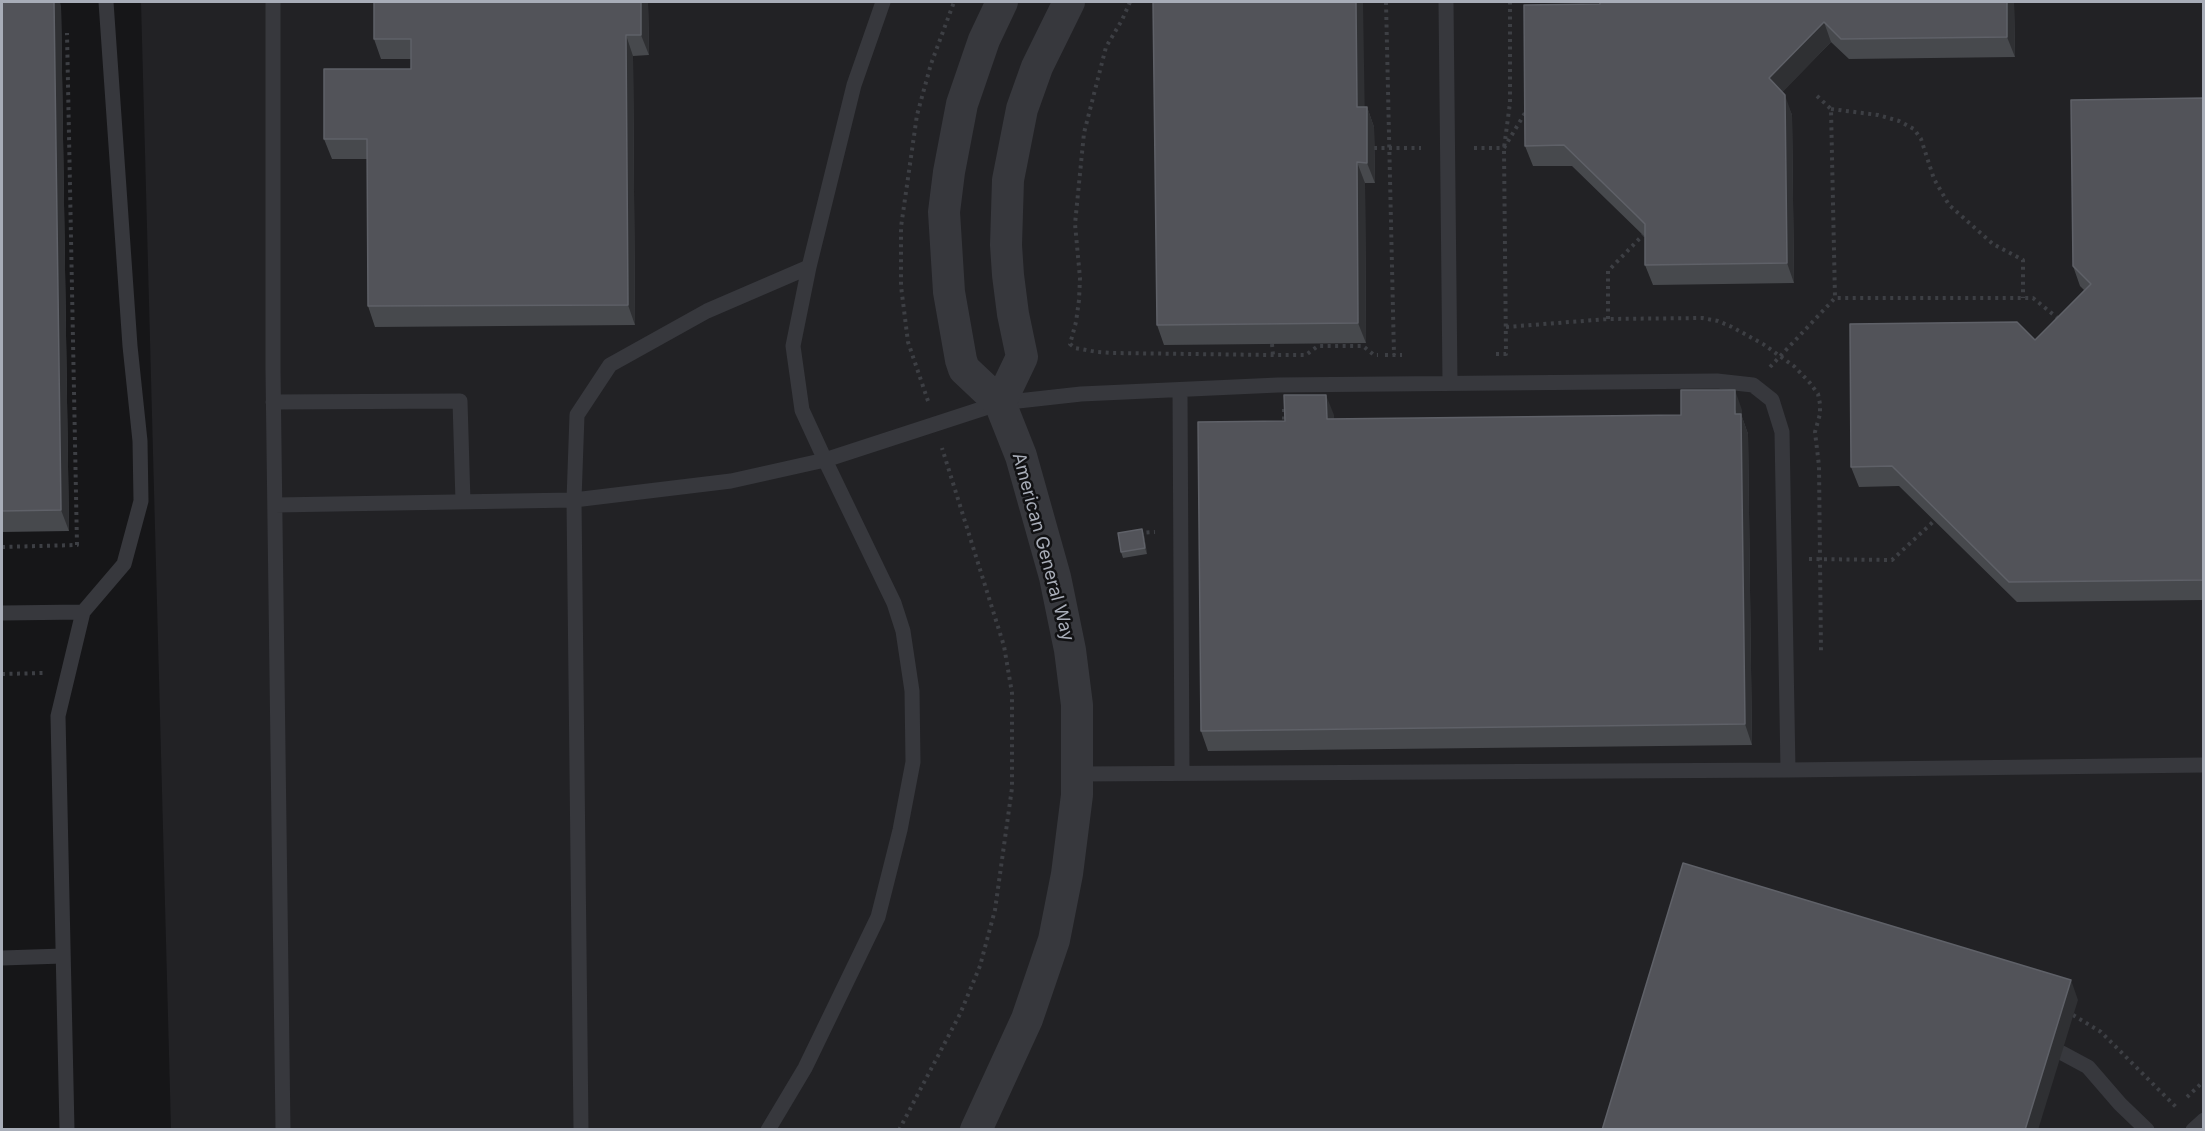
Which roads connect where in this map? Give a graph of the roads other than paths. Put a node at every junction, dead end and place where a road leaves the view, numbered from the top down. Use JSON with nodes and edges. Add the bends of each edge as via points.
{"nodes":[{"id":1,"x":106,"y":2,"type":"edge"},
{"id":2,"x":273,"y":2,"type":"edge"},
{"id":3,"x":883,"y":2,"type":"edge"},
{"id":4,"x":1002,"y":2,"type":"edge"},
{"id":5,"x":1069,"y":2,"type":"edge"},
{"id":6,"x":1446,"y":2,"type":"edge"},
{"id":7,"x":809,"y":267,"type":"junction"},
{"id":8,"x":1450,"y":383,"type":"junction"},
{"id":9,"x":1180,"y":391,"type":"junction"},
{"id":10,"x":273,"y":402,"type":"junction"},
{"id":11,"x":1000,"y":403,"type":"junction"},
{"id":12,"x":825,"y":460,"type":"junction"},
{"id":13,"x":574,"y":500,"type":"junction"},
{"id":14,"x":463,"y":502,"type":"junction"},
{"id":15,"x":275,"y":505,"type":"junction"},
{"id":16,"x":83,"y":612,"type":"junction"},
{"id":17,"x":2,"y":613,"type":"edge"},
{"id":18,"x":2204,"y":765,"type":"edge"},
{"id":19,"x":1788,"y":770,"type":"junction"},
{"id":20,"x":1182,"y":773,"type":"junction"},
{"id":21,"x":1078,"y":774,"type":"junction"},
{"id":22,"x":63,"y":956,"type":"junction"},
{"id":23,"x":2,"y":958,"type":"edge"},
{"id":24,"x":2062,"y":1053,"type":"dead end"},
{"id":25,"x":2204,"y":1120,"type":"edge"},
{"id":26,"x":67,"y":1130,"type":"edge"},
{"id":27,"x":283,"y":1130,"type":"edge"},
{"id":28,"x":581,"y":1130,"type":"edge"},
{"id":29,"x":768,"y":1130,"type":"edge"},
{"id":30,"x":976,"y":1130,"type":"edge"},
{"id":31,"x":2147,"y":1130,"type":"edge"},
{"id":32,"x":2193,"y":1130,"type":"edge"}],
"edges":[{"from":1,"to":16,"type":"lane","via":[[140,441],[141,501],[124,564]]},
{"from":2,"to":10,"type":"lane"},
{"from":3,"to":7,"type":"lane","via":[[854,85]]},
{"from":4,"to":11,"type":"street","via":[[962,104],[944,212],[949,292],[961,360],[964,369]]},
{"from":5,"to":11,"type":"street","via":[[1037,67],[1022,110],[1008,180],[1008,275],[1022,357]]},
{"from":6,"to":8,"type":"lane"},
{"from":7,"to":12,"type":"lane","via":[[793,346],[802,410]]},
{"from":7,"to":13,"type":"lane","via":[[707,311],[610,366],[577,415]]},
{"from":8,"to":9,"type":"lane","via":[[1278,385]]},
{"from":8,"to":19,"type":"lane","via":[[1717,381],[1753,385],[1772,400],[1782,432]]},
{"from":9,"to":11,"type":"lane","via":[[1081,394]]},
{"from":9,"to":20,"type":"lane"},
{"from":10,"to":14,"type":"lane","via":[[460,401]]},
{"from":10,"to":15,"type":"lane"},
{"from":11,"to":12,"type":"lane"},
{"from":11,"to":21,"type":"street","name":"American General Way","via":[[1021,456],[1064,620],[1077,705]]},
{"from":12,"to":13,"type":"lane","via":[[731,481]]},
{"from":12,"to":29,"type":"lane","via":[[894,603],[903,631],[912,691],[913,762],[878,917],[805,1068]]},
{"from":13,"to":14,"type":"lane"},
{"from":13,"to":28,"type":"lane"},
{"from":14,"to":15,"type":"lane"},
{"from":15,"to":27,"type":"lane"},
{"from":16,"to":17,"type":"lane"},
{"from":16,"to":22,"type":"lane","via":[[58,716]]},
{"from":18,"to":19,"type":"lane"},
{"from":19,"to":20,"type":"lane"},
{"from":20,"to":21,"type":"lane"},
{"from":21,"to":30,"type":"street","name":"American General Way","via":[[1071,847],[1054,940],[1027,1019]]},
{"from":22,"to":23,"type":"lane"},
{"from":22,"to":26,"type":"lane"},
{"from":24,"to":31,"type":"lane","via":[[2088,1067]]},
{"from":25,"to":32,"type":"lane"}]}
